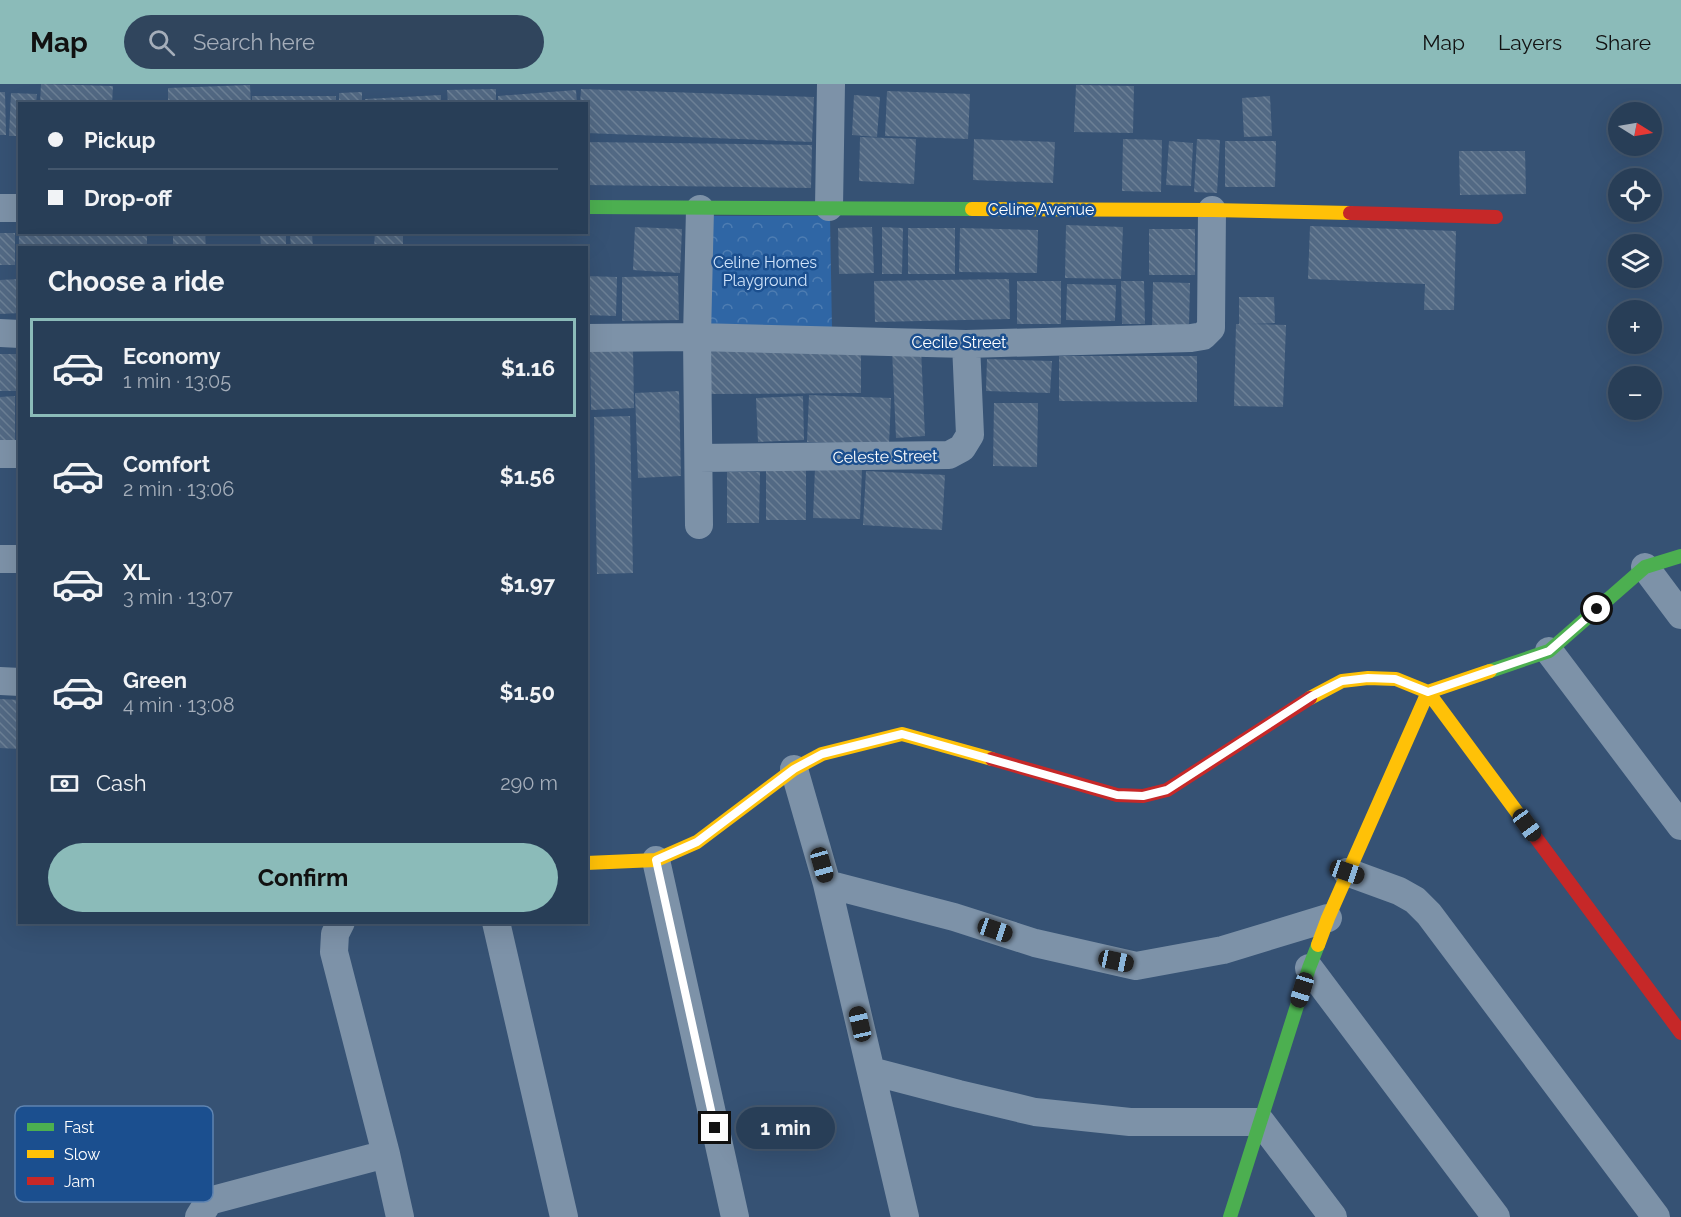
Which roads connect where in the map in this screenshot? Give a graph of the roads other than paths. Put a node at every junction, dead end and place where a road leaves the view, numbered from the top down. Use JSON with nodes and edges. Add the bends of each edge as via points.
{"nodes":[{"id":1,"x":831,"y":84,"type":"edge"},
{"id":2,"x":588,"y":207,"type":"edge"},
{"id":3,"x":829,"y":207,"type":"junction"},
{"id":4,"x":0,"y":208,"type":"edge"},
{"id":5,"x":18,"y":208,"type":"edge"},
{"id":6,"x":700,"y":208,"type":"junction"},
{"id":7,"x":1212,"y":210,"type":"junction"},
{"id":8,"x":1496,"y":217,"type":"dead end"},
{"id":9,"x":0,"y":333,"type":"edge"},
{"id":10,"x":18,"y":334,"type":"edge"},
{"id":11,"x":697,"y":337,"type":"junction"},
{"id":12,"x":588,"y":338,"type":"edge"},
{"id":13,"x":966,"y":344,"type":"junction"},
{"id":14,"x":0,"y":454,"type":"edge"},
{"id":15,"x":18,"y":454,"type":"edge"},
{"id":16,"x":699,"y":458,"type":"junction"},
{"id":17,"x":699,"y":525,"type":"dead end"},
{"id":18,"x":1681,"y":556,"type":"edge"},
{"id":19,"x":0,"y":559,"type":"edge"},
{"id":20,"x":18,"y":559,"type":"edge"},
{"id":21,"x":1645,"y":567,"type":"junction"},
{"id":22,"x":1681,"y":615,"type":"edge"},
{"id":23,"x":1549,"y":651,"type":"junction"},
{"id":24,"x":0,"y":681,"type":"edge"},
{"id":25,"x":18,"y":682,"type":"edge"},
{"id":26,"x":1428,"y":692,"type":"junction"},
{"id":27,"x":794,"y":769,"type":"junction"},
{"id":28,"x":1681,"y":826,"type":"edge"},
{"id":29,"x":656,"y":860,"type":"junction"},
{"id":30,"x":588,"y":863,"type":"edge"},
{"id":31,"x":1347,"y":872,"type":"junction"},
{"id":32,"x":828,"y":884,"type":"junction"},
{"id":33,"x":1328,"y":918,"type":"junction"},
{"id":34,"x":340,"y":924,"type":"edge"},
{"id":35,"x":496,"y":924,"type":"edge"},
{"id":36,"x":1309,"y":968,"type":"junction"},
{"id":37,"x":1681,"y":1033,"type":"edge"},
{"id":38,"x":871,"y":1071,"type":"junction"},
{"id":39,"x":1261,"y":1122,"type":"junction"},
{"id":40,"x":386,"y":1154,"type":"junction"},
{"id":41,"x":213,"y":1200,"type":"edge"},
{"id":42,"x":208,"y":1202,"type":"edge"},
{"id":43,"x":199,"y":1217,"type":"edge"},
{"id":44,"x":400,"y":1217,"type":"edge"},
{"id":45,"x":564,"y":1217,"type":"edge"},
{"id":46,"x":735,"y":1217,"type":"edge"},
{"id":47,"x":905,"y":1217,"type":"edge"},
{"id":48,"x":1230,"y":1217,"type":"edge"},
{"id":49,"x":1334,"y":1217,"type":"edge"},
{"id":50,"x":1496,"y":1217,"type":"edge"},
{"id":51,"x":1656,"y":1217,"type":"edge"}],
"edges":[{"from":1,"to":3,"type":"street"},
{"from":2,"to":6,"type":"street","name":"Celine Avenue"},
{"from":3,"to":6,"type":"street","name":"Celine Avenue"},
{"from":3,"to":7,"type":"street","name":"Celine Avenue"},
{"from":4,"to":5,"type":"street"},
{"from":6,"to":11,"type":"street"},
{"from":7,"to":8,"type":"street","name":"Celine Avenue"},
{"from":7,"to":13,"type":"street","name":"Cecile Street","via":[[1211,328],[1203,336]]},
{"from":9,"to":10,"type":"street"},
{"from":11,"to":12,"type":"street","name":"Cecile Street"},
{"from":11,"to":13,"type":"street","name":"Cecile Street"},
{"from":11,"to":16,"type":"street"},
{"from":13,"to":16,"type":"street","name":"Celeste Street","via":[[970,435],[962,448],[949,455]]},
{"from":14,"to":15,"type":"street"},
{"from":16,"to":17,"type":"street"},
{"from":18,"to":21,"type":"street"},
{"from":19,"to":20,"type":"street"},
{"from":21,"to":22,"type":"street"},
{"from":21,"to":23,"type":"street"},
{"from":23,"to":26,"type":"street"},
{"from":23,"to":28,"type":"street"},
{"from":24,"to":25,"type":"street"},
{"from":26,"to":27,"type":"street","via":[[1395,679],[1342,681],[1312,696],[1167,790],[1143,796],[1117,795],[902,734],[822,754]]},
{"from":26,"to":31,"type":"street"},
{"from":26,"to":37,"type":"street"},
{"from":27,"to":29,"type":"street","via":[[697,842]]},
{"from":27,"to":32,"type":"street"},
{"from":29,"to":30,"type":"street"},
{"from":29,"to":46,"type":"street"},
{"from":31,"to":33,"type":"street"},
{"from":31,"to":51,"type":"street","via":[[1399,891],[1429,914]]},
{"from":32,"to":33,"type":"street","via":[[1035,943],[1136,966],[1223,950]]},
{"from":32,"to":38,"type":"street"},
{"from":33,"to":36,"type":"street"},
{"from":34,"to":40,"type":"street","via":[[334,952]]},
{"from":35,"to":45,"type":"street"},
{"from":36,"to":39,"type":"street"},
{"from":36,"to":50,"type":"street"},
{"from":38,"to":39,"type":"street","via":[[1035,1112],[1130,1122]]},
{"from":38,"to":47,"type":"street"},
{"from":39,"to":48,"type":"street"},
{"from":39,"to":49,"type":"street"},
{"from":40,"to":41,"type":"street"},
{"from":40,"to":44,"type":"street"},
{"from":42,"to":43,"type":"street"}]}
